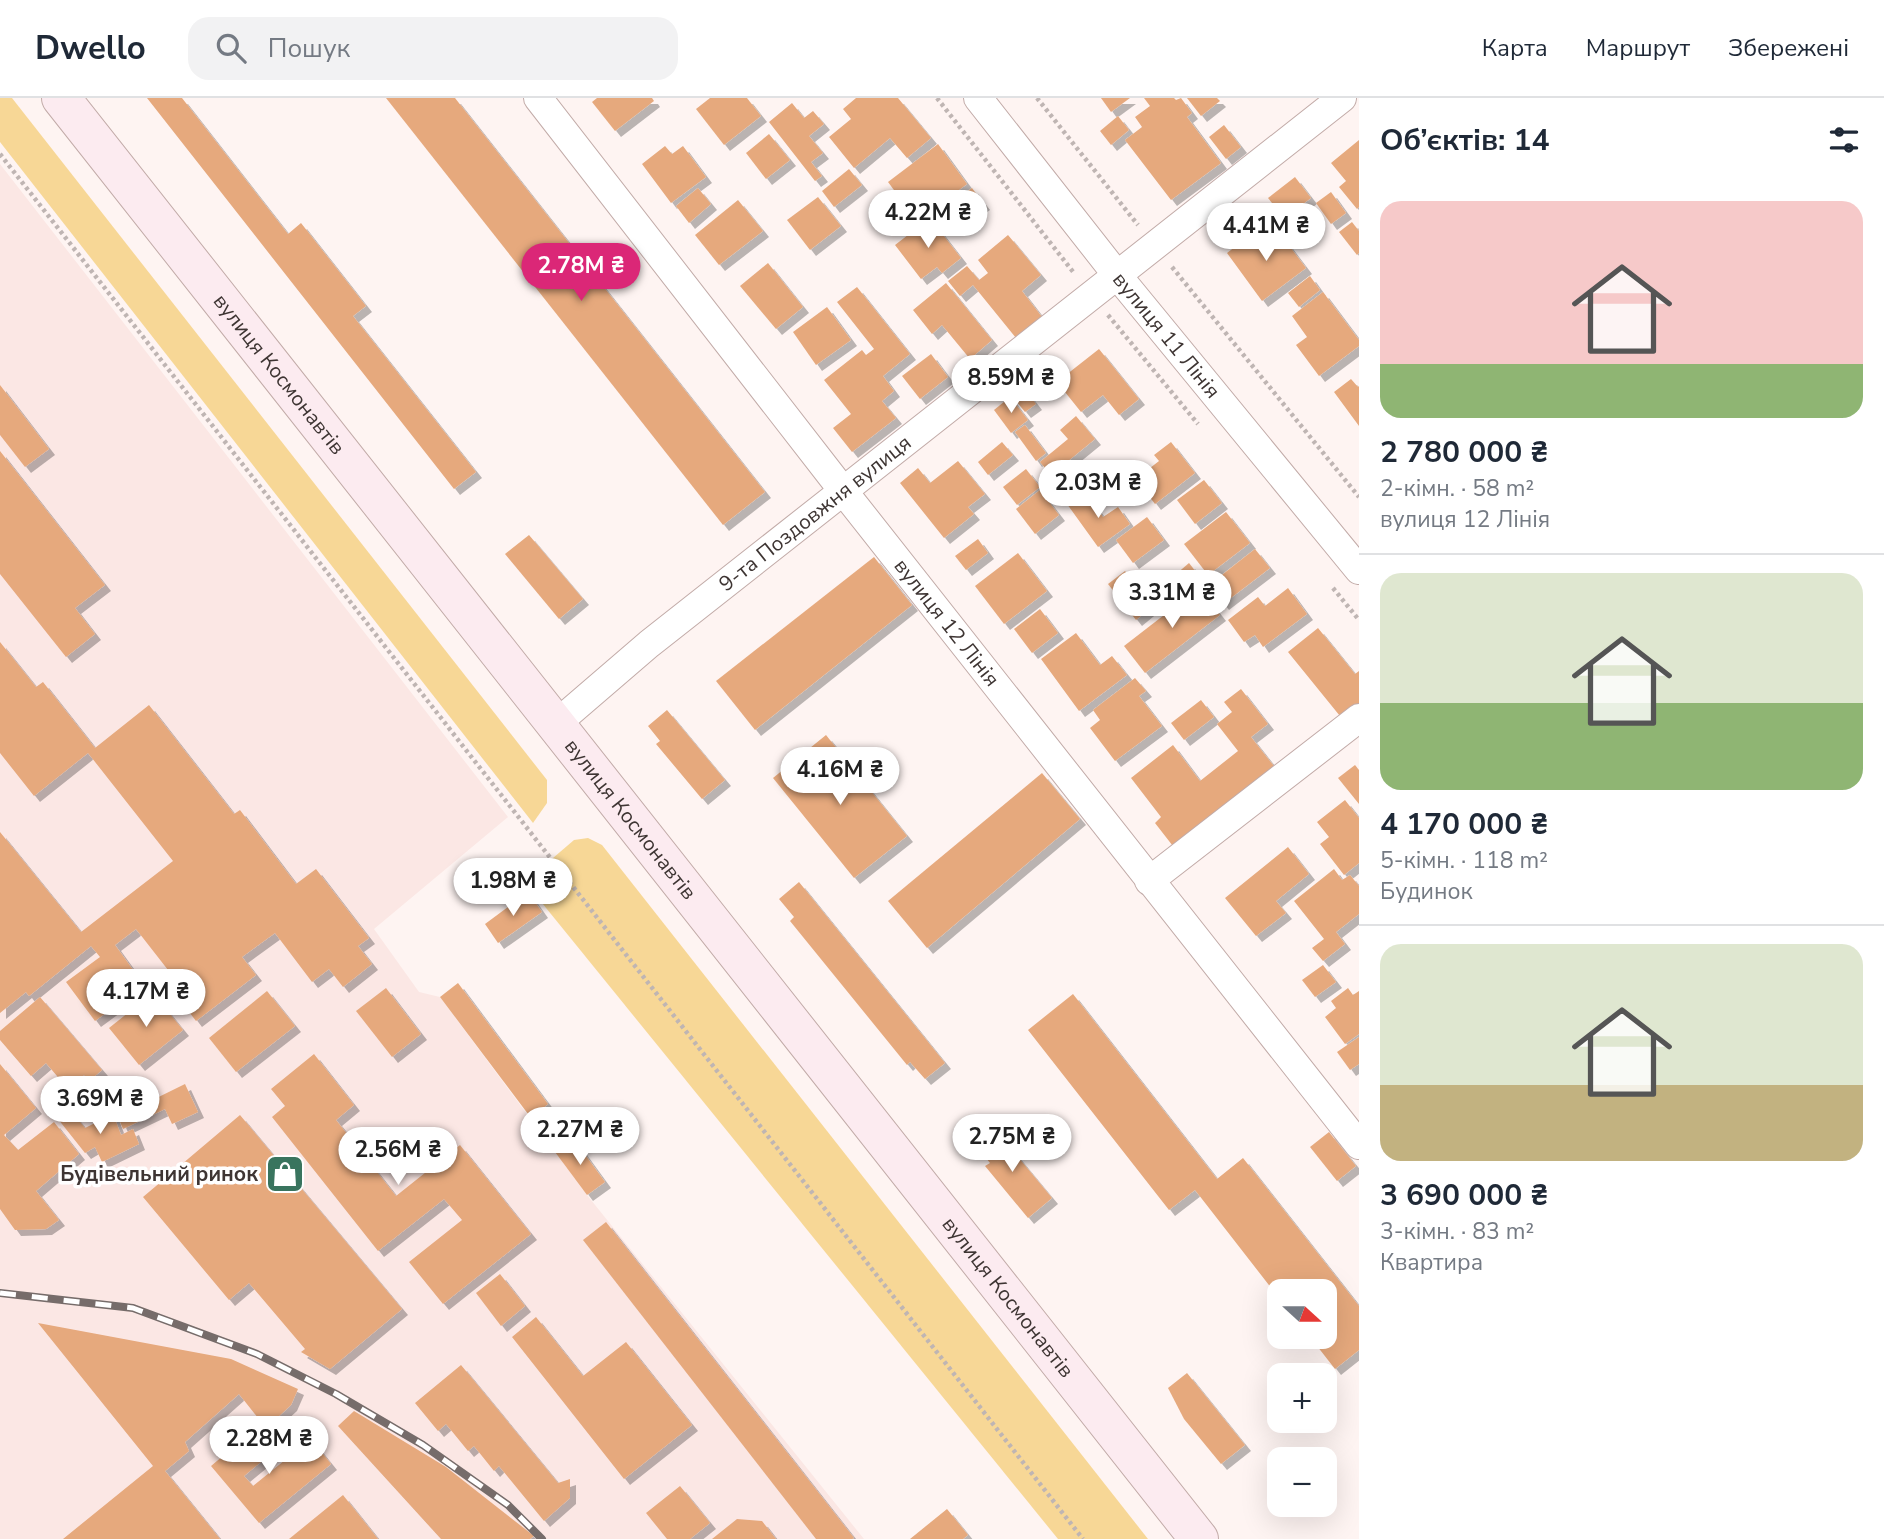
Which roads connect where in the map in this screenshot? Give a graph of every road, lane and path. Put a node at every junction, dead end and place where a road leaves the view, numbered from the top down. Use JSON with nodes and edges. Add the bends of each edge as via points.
{"nodes":[{"id":1,"x":61,"y":98,"type":"edge"},
{"id":2,"x":538,"y":98,"type":"edge"},
{"id":3,"x":978,"y":98,"type":"edge"},
{"id":4,"x":1037,"y":98,"type":"edge"},
{"id":5,"x":1342,"y":98,"type":"edge"},
{"id":6,"x":0,"y":154,"type":"edge"},
{"id":7,"x":1154,"y":245,"type":"junction"},
{"id":8,"x":1117,"y":275,"type":"junction"},
{"id":9,"x":844,"y":492,"type":"junction"},
{"id":10,"x":1359,"y":497,"type":"edge"},
{"id":11,"x":1359,"y":570,"type":"edge"},
{"id":12,"x":1359,"y":718,"type":"edge"},
{"id":13,"x":556,"y":724,"type":"junction"},
{"id":14,"x":1149,"y":881,"type":"junction"},
{"id":15,"x":1359,"y":1145,"type":"edge"},
{"id":16,"x":1083,"y":1539,"type":"edge"},
{"id":17,"x":1199,"y":1539,"type":"edge"}],
"edges":[{"from":1,"to":13,"type":"main road","name":"вулиця Космонавтів"},
{"from":2,"to":9,"type":"street","name":"вулиця 12 Лінія"},
{"from":3,"to":8,"type":"street","name":"вулиця 11 Лінія"},
{"from":4,"to":7,"type":"path"},
{"from":5,"to":7,"type":"street","name":"9-та Поздовжня вулиця"},
{"from":6,"to":16,"type":"path"},
{"from":7,"to":8,"type":"street","name":"9-та Поздовжня вулиця"},
{"from":7,"to":10,"type":"path"},
{"from":8,"to":9,"type":"street","name":"9-та Поздовжня вулиця"},
{"from":8,"to":11,"type":"street","name":"вулиця 11 Лінія"},
{"from":9,"to":13,"type":"street","name":"9-та Поздовжня вулиця","via":[[649,644]]},
{"from":9,"to":14,"type":"street","name":"вулиця 12 Лінія"},
{"from":12,"to":14,"type":"street"},
{"from":13,"to":17,"type":"main road","name":"вулиця Космонавтів"},
{"from":14,"to":15,"type":"street","name":"вулиця 12 Лінія"}]}
